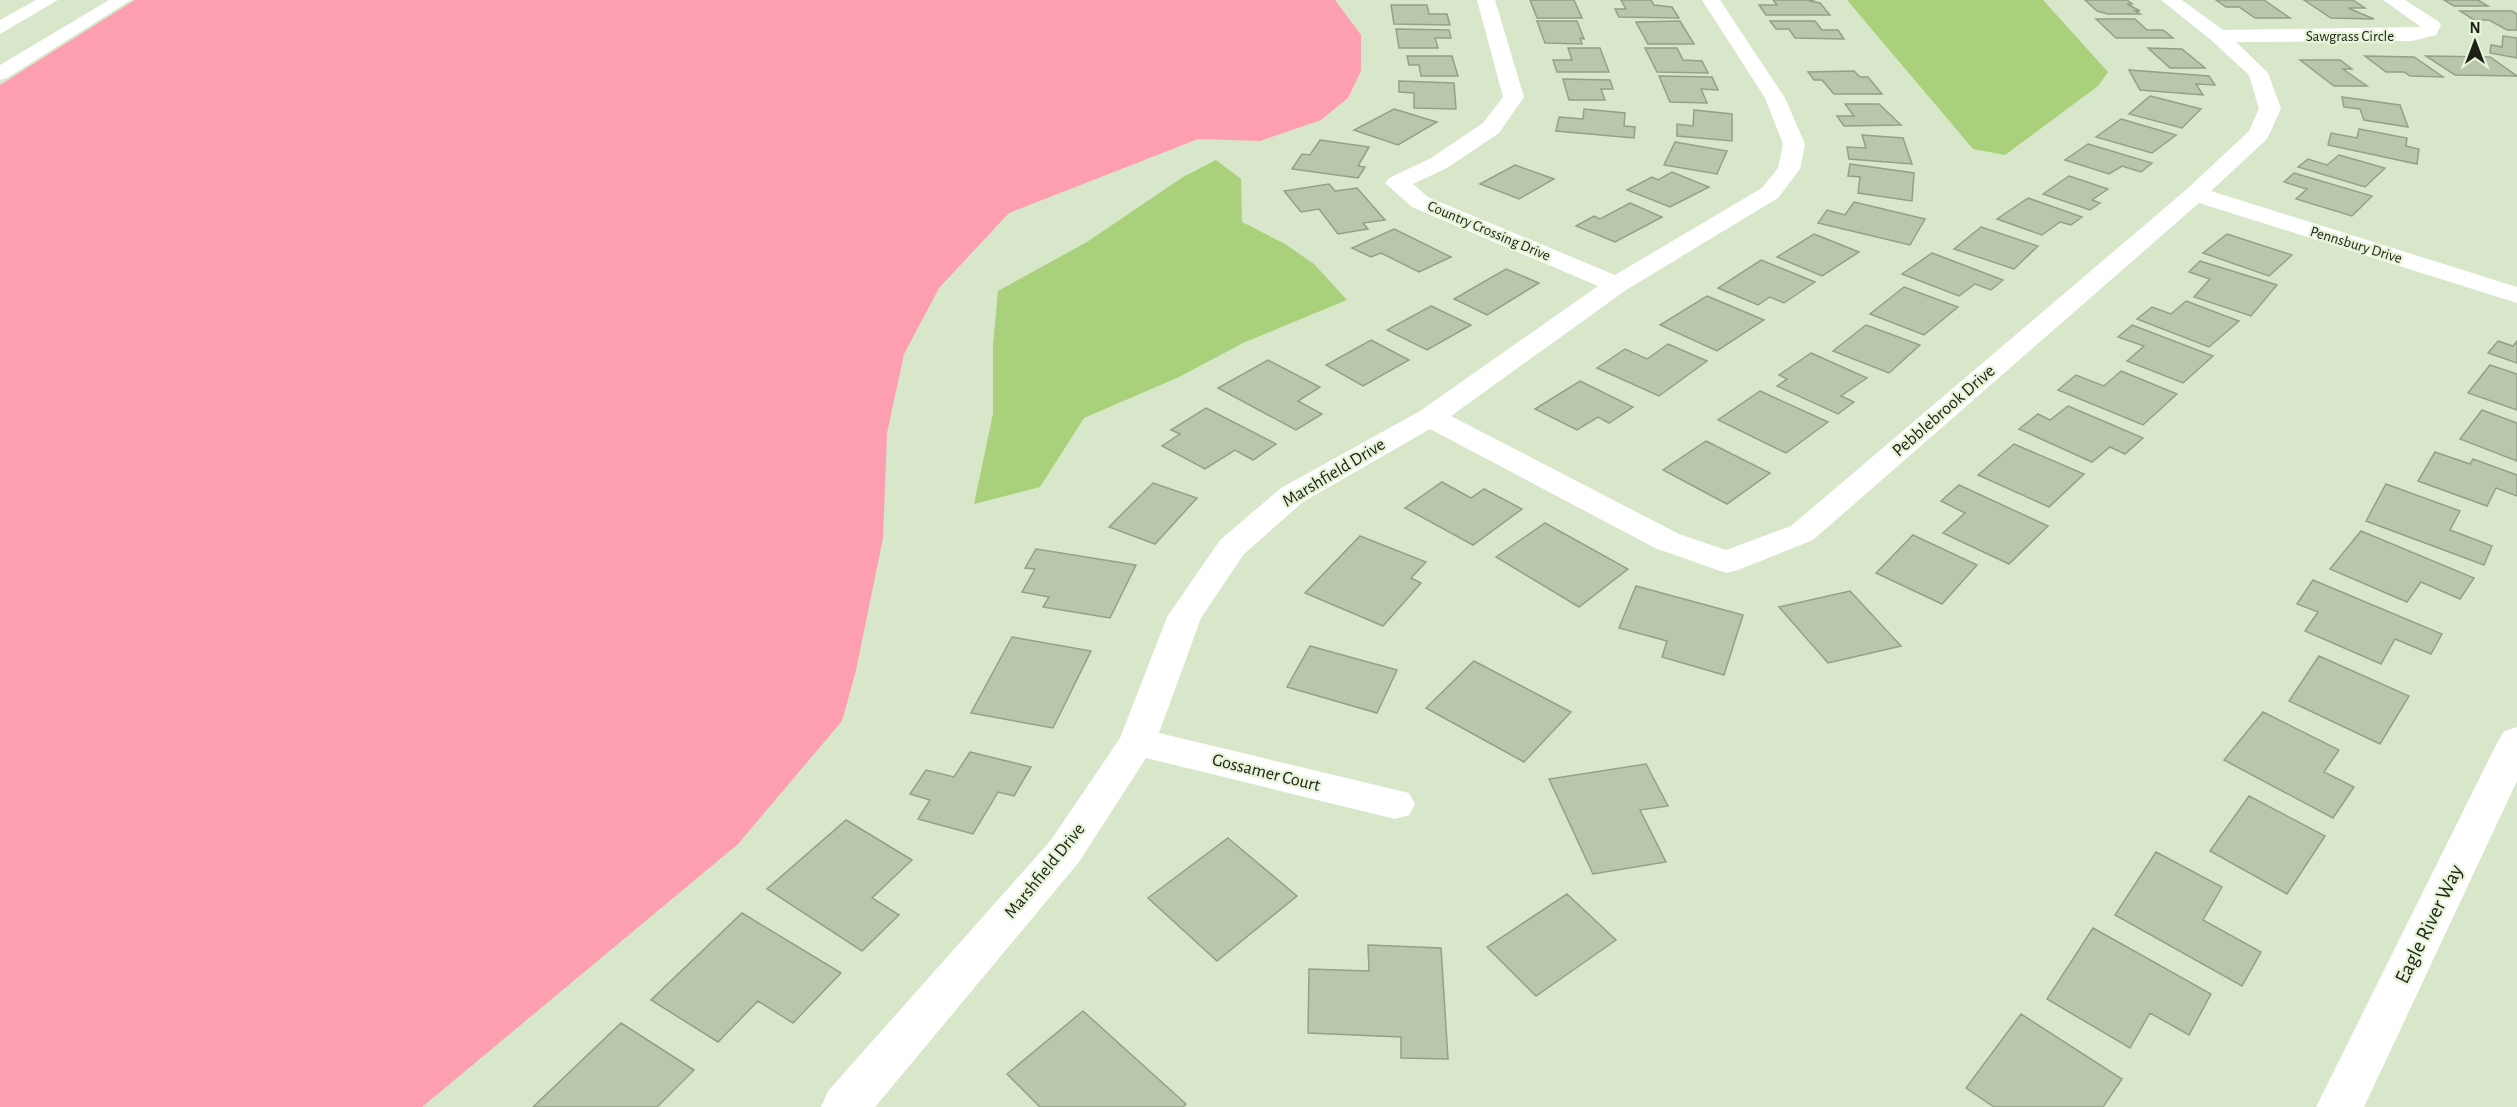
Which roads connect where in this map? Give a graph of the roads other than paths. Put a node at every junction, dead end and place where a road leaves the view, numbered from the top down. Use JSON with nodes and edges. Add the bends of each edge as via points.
{"nodes":[{"id":1,"x":49,"y":0,"type":"edge"},
{"id":2,"x":101,"y":0,"type":"edge"},
{"id":3,"x":122,"y":0,"type":"edge"},
{"id":4,"x":1486,"y":0,"type":"edge"},
{"id":5,"x":1711,"y":0,"type":"edge"},
{"id":6,"x":2170,"y":0,"type":"edge"},
{"id":7,"x":2392,"y":0,"type":"edge"},
{"id":8,"x":0,"y":28,"type":"edge"},
{"id":9,"x":2218,"y":36,"type":"junction"},
{"id":10,"x":0,"y":60,"type":"edge"},
{"id":11,"x":0,"y":74,"type":"edge"},
{"id":12,"x":2195,"y":194,"type":"junction"},
{"id":13,"x":1617,"y":285,"type":"junction"},
{"id":14,"x":2517,"y":295,"type":"edge"},
{"id":15,"x":1430,"y":417,"type":"junction"},
{"id":16,"x":2517,"y":741,"type":"edge"},
{"id":17,"x":1137,"y":742,"type":"junction"},
{"id":18,"x":1395,"y":804,"type":"dead end"},
{"id":19,"x":849,"y":1106,"type":"edge"},
{"id":20,"x":2340,"y":1107,"type":"edge"}],
"edges":[{"from":1,"to":8,"type":"main road"},
{"from":2,"to":10,"type":"main road"},
{"from":3,"to":11,"type":"main road"},
{"from":4,"to":13,"type":"main road","name":"Country Crossing Drive","via":[[1514,97],[1491,128],[1439,163],[1397,183],[1420,202]]},
{"from":5,"to":13,"type":"main road","name":"Marshfield Drive","via":[[1774,98],[1794,144],[1789,169],[1770,193]]},
{"from":6,"to":9,"type":"main road","name":"Pebblebrook Drive"},
{"from":7,"to":9,"type":"main road","name":"Sawgrass Circle","via":[[2431,25],[2429,31],[2412,35]]},
{"from":9,"to":12,"type":"main road","name":"Pebblebrook Drive","via":[[2258,73],[2270,109],[2259,134]]},
{"from":12,"to":14,"type":"main road","name":"Pennsbury Drive"},
{"from":12,"to":15,"type":"main road","name":"Pebblebrook Drive","via":[[1802,533],[1726,562],[1667,541]]},
{"from":13,"to":15,"type":"main road","name":"Marshfield Drive"},
{"from":15,"to":17,"type":"main road","name":"Marshfield Drive","via":[[1292,495],[1232,547],[1184,617]]},
{"from":16,"to":20,"type":"main road","name":"Eagle River Way"},
{"from":17,"to":18,"type":"main road","name":"Gossamer Court"},
{"from":17,"to":19,"type":"main road","name":"Marshfield Drive","via":[[1065,851]]}]}
